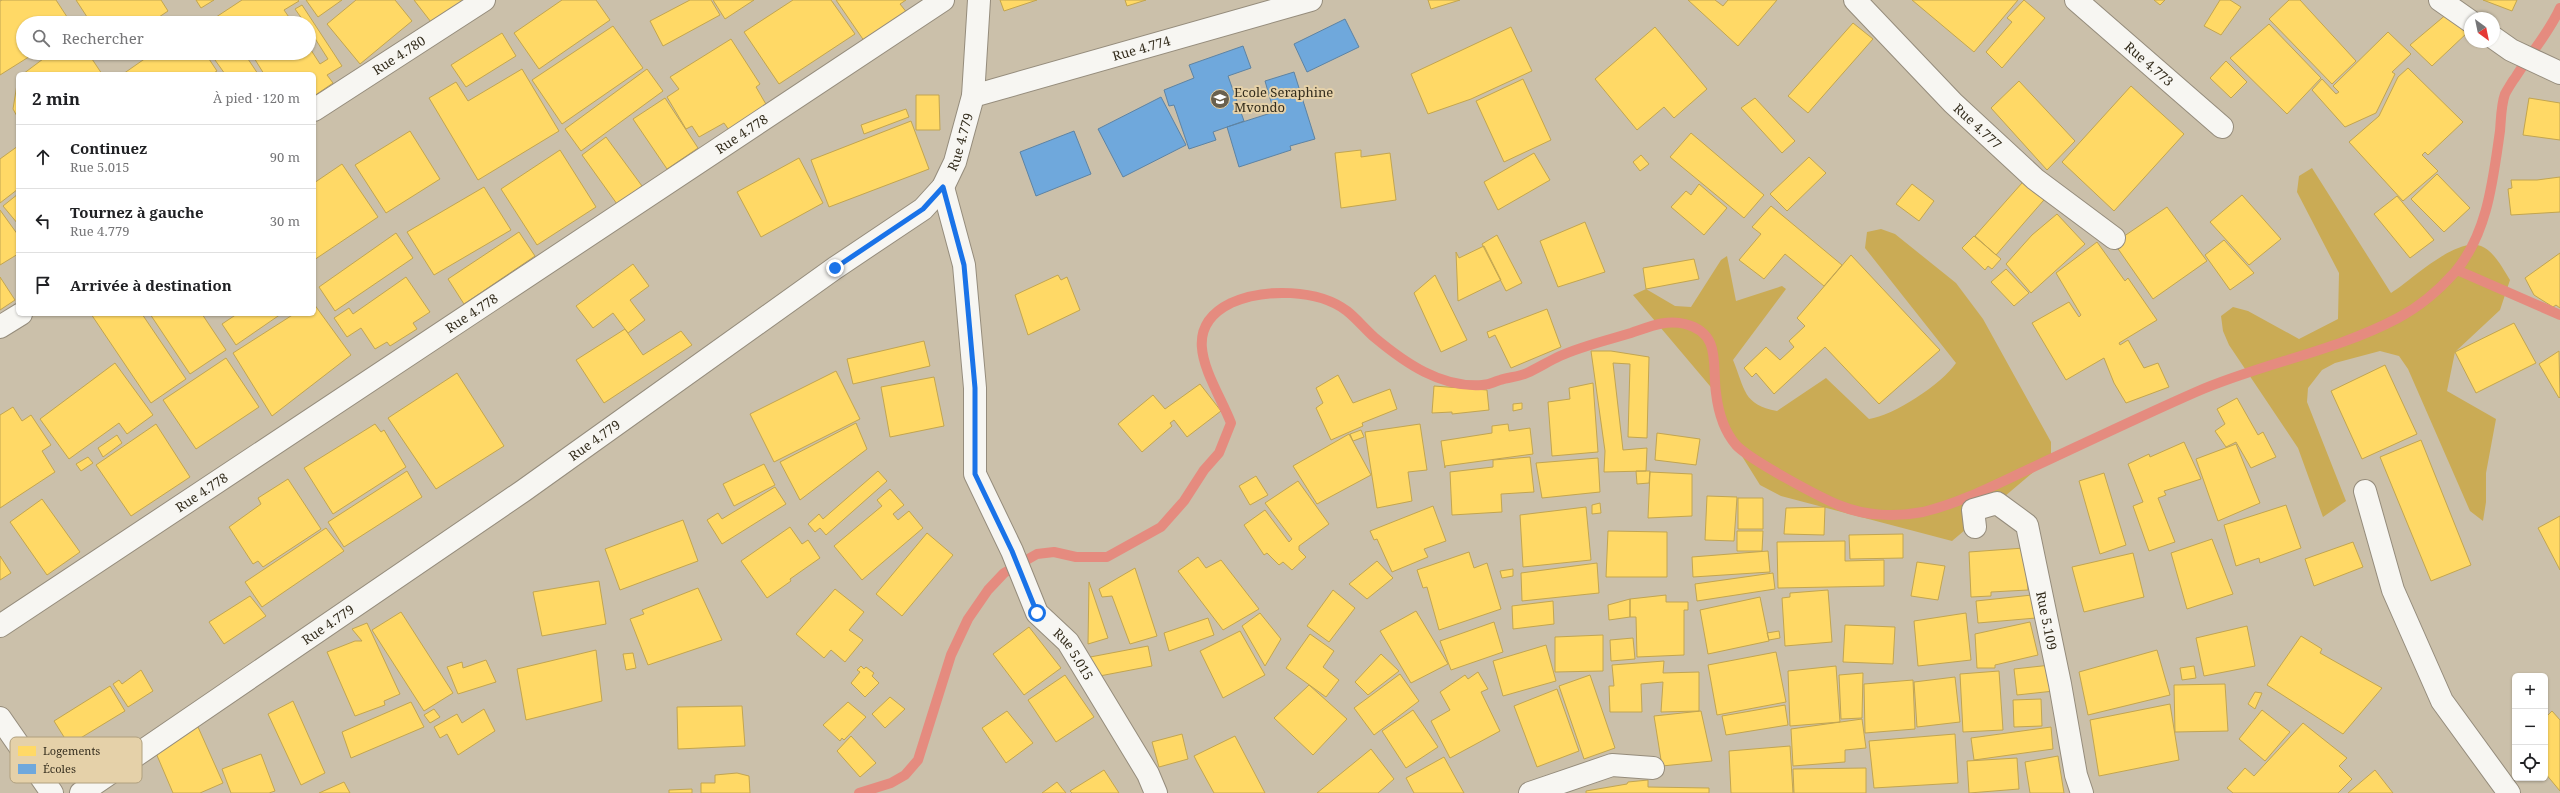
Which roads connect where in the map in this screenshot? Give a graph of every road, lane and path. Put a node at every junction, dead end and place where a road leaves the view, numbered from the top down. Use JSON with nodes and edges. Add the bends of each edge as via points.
{"nodes":[{"id":1,"x":484,"y":0,"type":"edge"},
{"id":2,"x":943,"y":0,"type":"edge"},
{"id":3,"x":979,"y":0,"type":"edge"},
{"id":4,"x":1311,"y":0,"type":"edge"},
{"id":5,"x":1855,"y":0,"type":"edge"},
{"id":6,"x":2076,"y":0,"type":"edge"},
{"id":7,"x":2440,"y":0,"type":"edge"},
{"id":8,"x":2464,"y":17,"type":"edge"},
{"id":9,"x":2500,"y":42,"type":"edge"},
{"id":10,"x":2560,"y":73,"type":"edge"},
{"id":11,"x":973,"y":96,"type":"junction"},
{"id":12,"x":316,"y":109,"type":"edge"},
{"id":13,"x":2222,"y":127,"type":"dead end"},
{"id":14,"x":943,"y":187,"type":"junction"},
{"id":15,"x":2114,"y":238,"type":"dead end"},
{"id":16,"x":18,"y":316,"type":"edge"},
{"id":17,"x":0,"y":327,"type":"edge"},
{"id":18,"x":2365,"y":491,"type":"dead end"},
{"id":19,"x":1975,"y":527,"type":"dead end"},
{"id":20,"x":0,"y":626,"type":"edge"},
{"id":21,"x":0,"y":718,"type":"edge"},
{"id":22,"x":13,"y":737,"type":"edge"},
{"id":23,"x":142,"y":751,"type":"edge"},
{"id":24,"x":1653,"y":768,"type":"dead end"},
{"id":25,"x":45,"y":783,"type":"edge"},
{"id":26,"x":96,"y":783,"type":"edge"},
{"id":27,"x":52,"y":793,"type":"edge"},
{"id":28,"x":81,"y":793,"type":"edge"},
{"id":29,"x":1156,"y":793,"type":"edge"},
{"id":30,"x":1530,"y":793,"type":"edge"},
{"id":31,"x":2082,"y":793,"type":"edge"},
{"id":32,"x":2509,"y":793,"type":"edge"}],
"edges":[{"from":1,"to":12,"type":"street","name":"Rue 4.780"},
{"from":2,"to":20,"type":"street","name":"Rue 4.778"},
{"from":3,"to":11,"type":"street","name":"Rue 4.779"},
{"from":4,"to":11,"type":"street","name":"Rue 4.774"},
{"from":5,"to":15,"type":"street","name":"Rue 4.777","via":[[1954,102],[2035,179]]},
{"from":6,"to":13,"type":"street","name":"Rue 4.773"},
{"from":7,"to":8,"type":"street"},
{"from":9,"to":10,"type":"street"},
{"from":11,"to":14,"type":"street","name":"Rue 4.779","via":[[954,162]]},
{"from":14,"to":23,"type":"street","name":"Rue 4.779","via":[[923,209],[835,268],[530,487]]},
{"from":14,"to":29,"type":"street","name":"Rue 5.015","via":[[964,265],[975,388],[975,474],[1012,551],[1037,613],[1068,642],[1148,774]]},
{"from":16,"to":17,"type":"street"},
{"from":18,"to":32,"type":"street","via":[[2393,590],[2442,701]]},
{"from":19,"to":31,"type":"street","name":"Rue 5.109","via":[[1973,510],[1997,503],[2027,525],[2076,775]]},
{"from":21,"to":22,"type":"street"},
{"from":24,"to":30,"type":"street","via":[[1612,765]]},
{"from":25,"to":27,"type":"street"},
{"from":26,"to":28,"type":"street","name":"Rue 4.779"}]}
